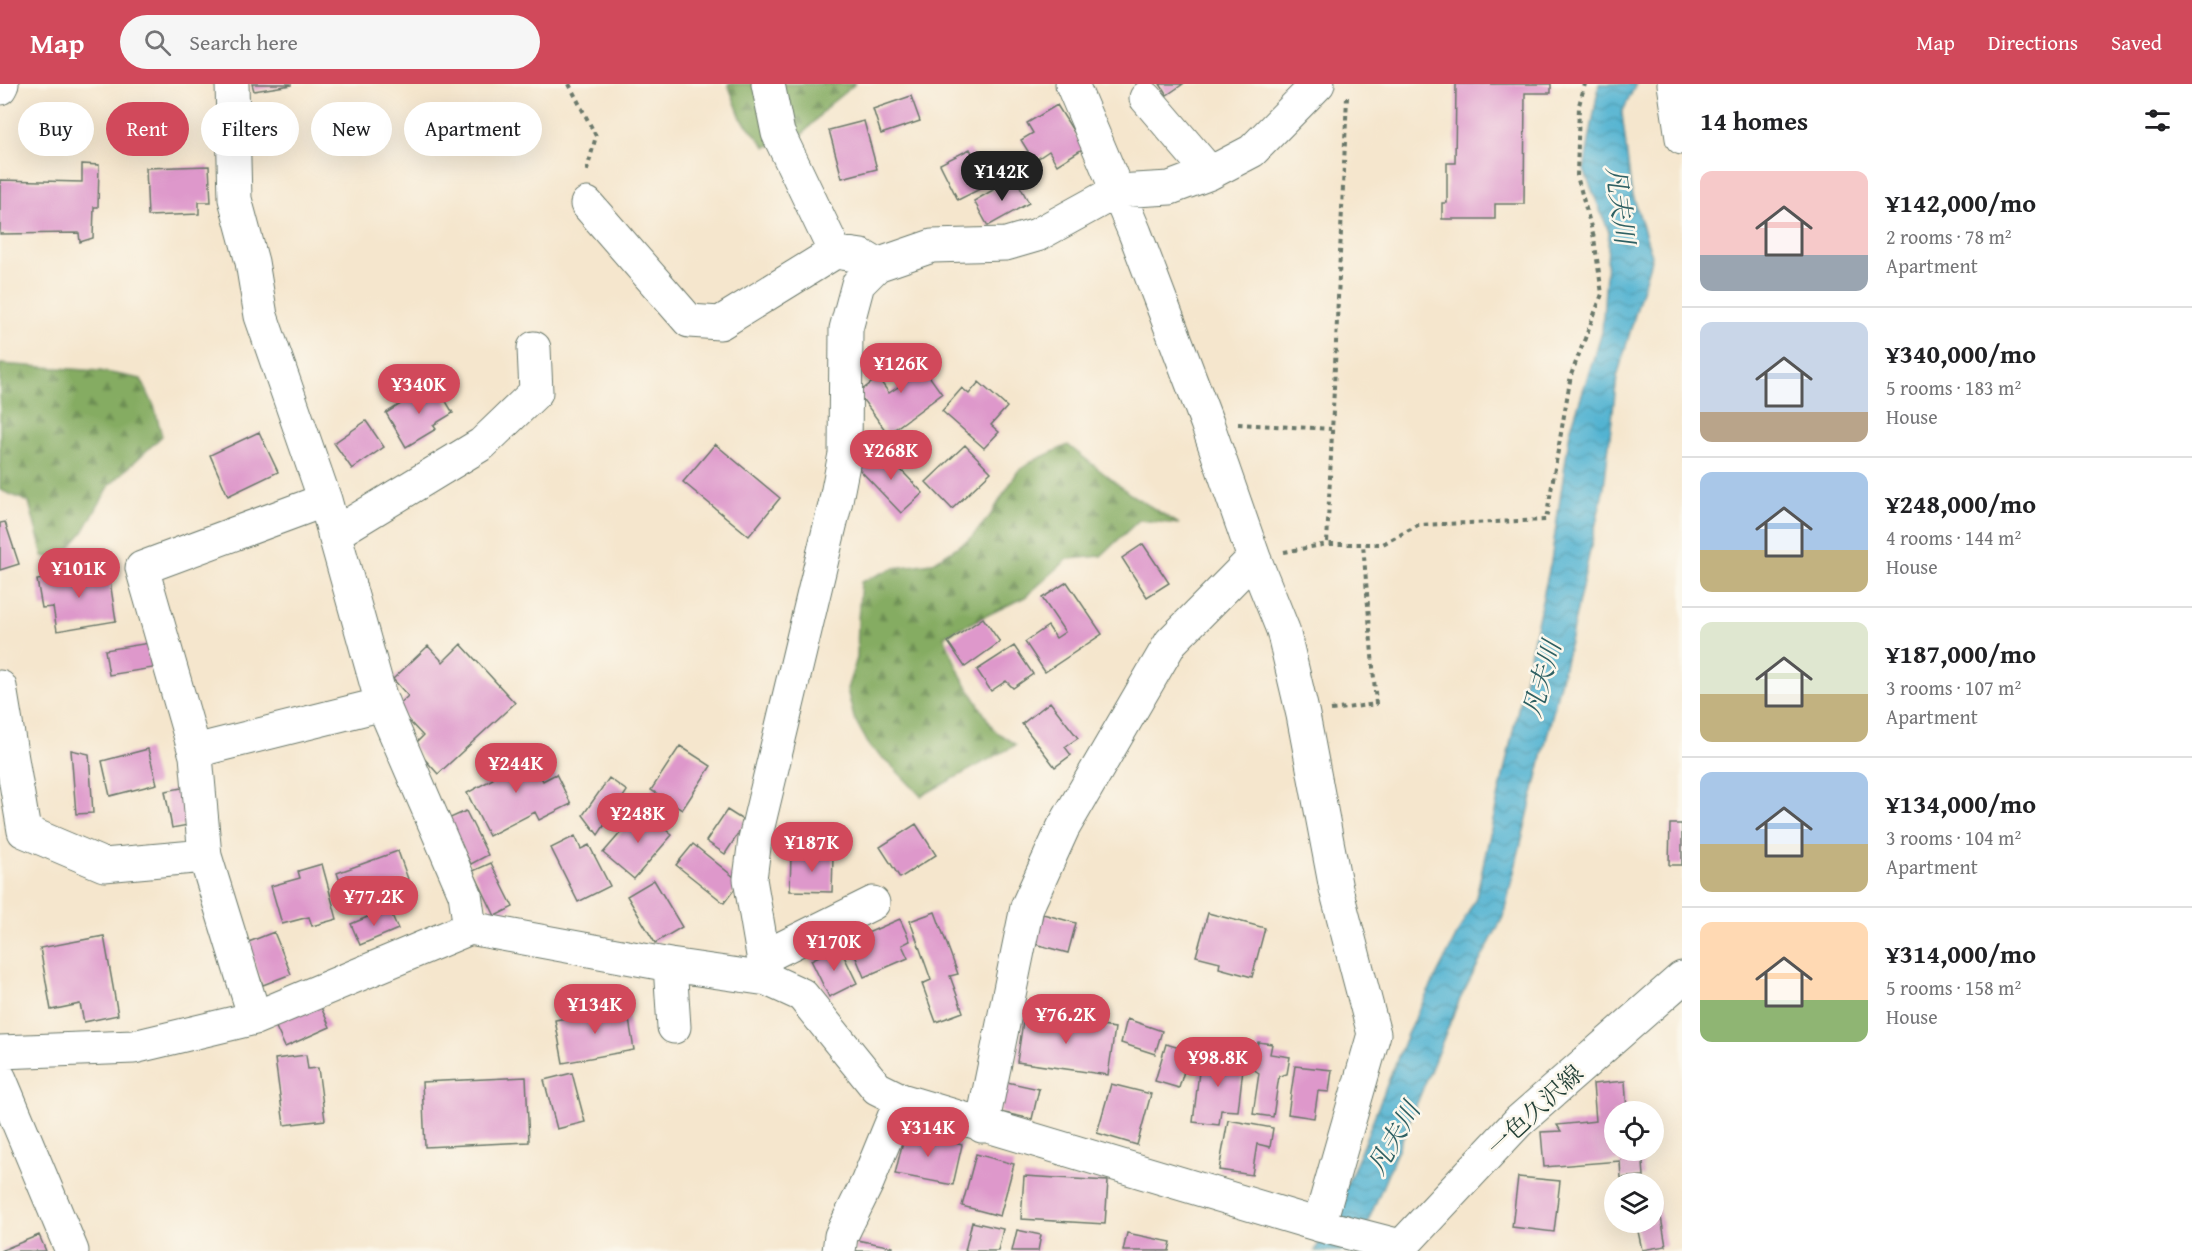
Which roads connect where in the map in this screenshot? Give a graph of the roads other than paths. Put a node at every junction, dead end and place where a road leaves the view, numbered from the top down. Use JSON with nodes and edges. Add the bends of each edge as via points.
{"nodes":[{"id":1,"x":2,"y":84,"type":"edge"},
{"id":2,"x":232,"y":84,"type":"edge"},
{"id":3,"x":768,"y":84,"type":"edge"},
{"id":4,"x":1072,"y":84,"type":"edge"},
{"id":5,"x":1674,"y":84,"type":"edge"},
{"id":6,"x":1333,"y":86,"type":"edge"},
{"id":7,"x":0,"y":88,"type":"edge"},
{"id":8,"x":1146,"y":98,"type":"dead end"},
{"id":9,"x":1682,"y":138,"type":"edge"},
{"id":10,"x":1209,"y":173,"type":"junction"},
{"id":11,"x":1117,"y":191,"type":"junction"},
{"id":12,"x":587,"y":204,"type":"road end"},
{"id":13,"x":835,"y":252,"type":"junction"},
{"id":14,"x":877,"y":265,"type":"junction"},
{"id":15,"x":534,"y":348,"type":"dead end"},
{"id":16,"x":325,"y":500,"type":"junction"},
{"id":17,"x":334,"y":534,"type":"junction"},
{"id":18,"x":1254,"y":558,"type":"junction"},
{"id":19,"x":0,"y":687,"type":"edge"},
{"id":20,"x":383,"y":704,"type":"junction"},
{"id":21,"x":195,"y":751,"type":"junction"},
{"id":22,"x":12,"y":828,"type":"edge"},
{"id":23,"x":205,"y":856,"type":"junction"},
{"id":24,"x":873,"y":903,"type":"dead end"},
{"id":25,"x":470,"y":928,"type":"junction"},
{"id":26,"x":670,"y":966,"type":"junction"},
{"id":27,"x":765,"y":968,"type":"junction"},
{"id":28,"x":1682,"y":978,"type":"edge"},
{"id":29,"x":255,"y":1018,"type":"junction"},
{"id":30,"x":674,"y":1027,"type":"dead end"},
{"id":31,"x":0,"y":1052,"type":"edge"},
{"id":32,"x":0,"y":1079,"type":"edge"},
{"id":33,"x":901,"y":1100,"type":"junction"},
{"id":34,"x":982,"y":1126,"type":"junction"},
{"id":35,"x":1319,"y":1225,"type":"junction"},
{"id":36,"x":1389,"y":1245,"type":"edge"},
{"id":37,"x":72,"y":1251,"type":"edge"},
{"id":38,"x":839,"y":1251,"type":"edge"}],
"edges":[{"from":1,"to":7,"type":"street"},
{"from":2,"to":16,"type":"street","via":[[235,199],[261,316]]},
{"from":3,"to":13,"type":"street","via":[[778,133]]},
{"from":4,"to":11,"type":"street"},
{"from":5,"to":9,"type":"street"},
{"from":6,"to":10,"type":"street","via":[[1252,151]]},
{"from":8,"to":10,"type":"street"},
{"from":10,"to":11,"type":"street","via":[[1170,188]]},
{"from":11,"to":14,"type":"street","via":[[1037,236],[1006,244],[932,246]]},
{"from":11,"to":18,"type":"street","via":[[1207,423]]},
{"from":12,"to":13,"type":"street","via":[[689,321],[720,323]]},
{"from":13,"to":14,"type":"street","via":[[862,256]]},
{"from":14,"to":27,"type":"street","via":[[858,284],[846,329],[845,454],[836,505],[755,839],[750,879]]},
{"from":15,"to":17,"type":"street","via":[[536,392],[482,444]]},
{"from":16,"to":17,"type":"street"},
{"from":16,"to":21,"type":"street","via":[[142,568]]},
{"from":17,"to":20,"type":"street"},
{"from":18,"to":34,"type":"street","via":[[1171,642],[1063,828],[1027,907]]},
{"from":18,"to":35,"type":"street","via":[[1283,630],[1336,889],[1374,1034]]},
{"from":19,"to":22,"type":"street"},
{"from":20,"to":21,"type":"street"},
{"from":20,"to":25,"type":"street","via":[[465,894]]},
{"from":21,"to":23,"type":"street"},
{"from":22,"to":23,"type":"street","via":[[104,865]]},
{"from":23,"to":29,"type":"street"},
{"from":24,"to":27,"type":"street"},
{"from":25,"to":26,"type":"street"},
{"from":25,"to":29,"type":"street"},
{"from":26,"to":27,"type":"street"},
{"from":26,"to":30,"type":"street"},
{"from":27,"to":33,"type":"street","via":[[802,995],[878,1088]]},
{"from":28,"to":36,"type":"street","name":"一色久沢線","via":[[1519,1121]]},
{"from":29,"to":31,"type":"street","via":[[134,1047]]},
{"from":32,"to":37,"type":"street"},
{"from":33,"to":34,"type":"street"},
{"from":33,"to":38,"type":"street","via":[[841,1236]]},
{"from":34,"to":35,"type":"street"},
{"from":35,"to":36,"type":"street"}]}
